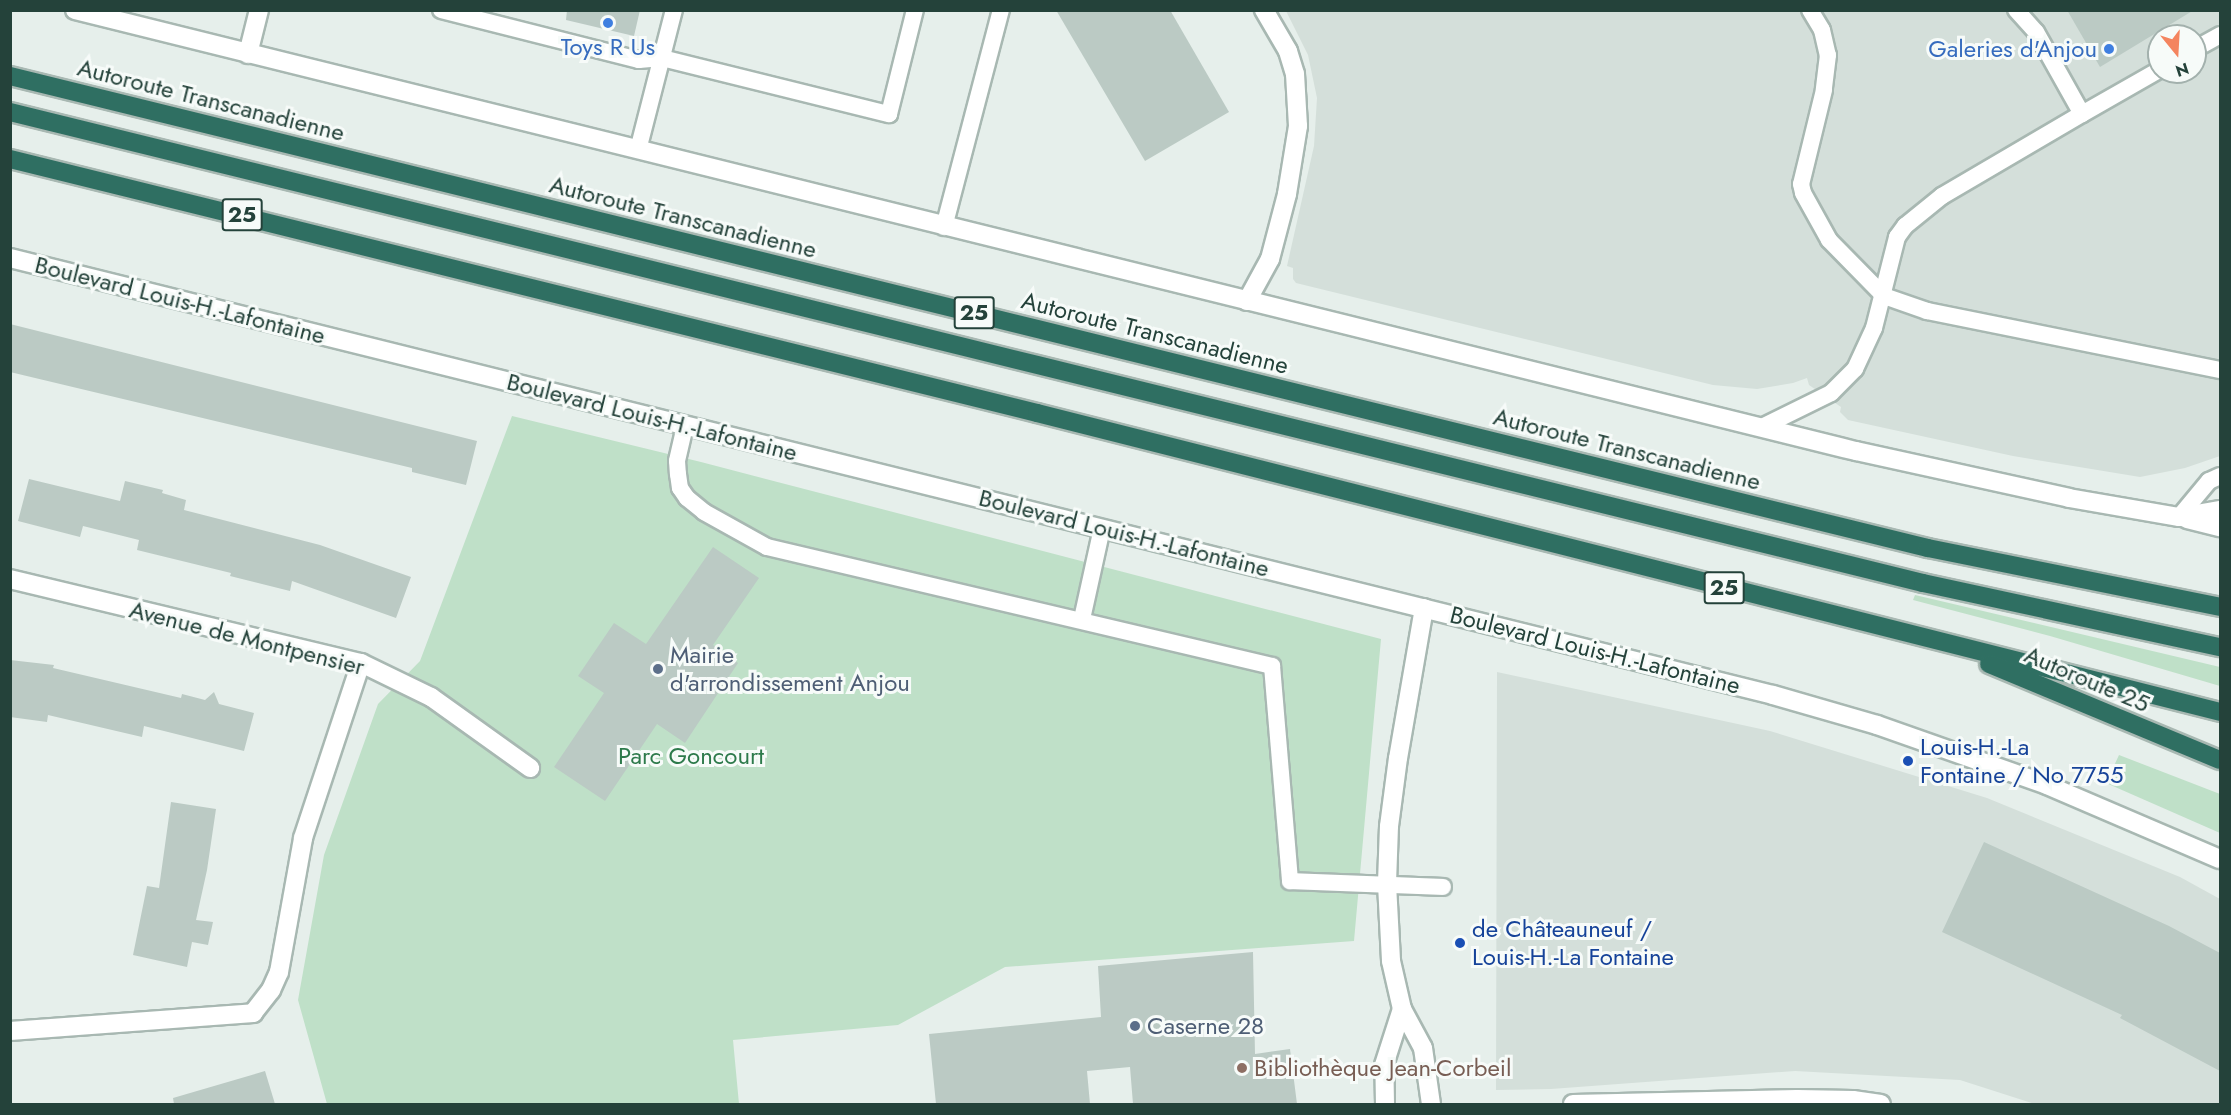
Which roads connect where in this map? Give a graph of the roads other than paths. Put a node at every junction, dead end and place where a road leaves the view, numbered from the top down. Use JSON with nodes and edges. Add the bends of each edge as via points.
{"nodes":[{"id":1,"x":75,"y":10,"type":"edge"},
{"id":2,"x":259,"y":10,"type":"edge"},
{"id":3,"x":441,"y":10,"type":"edge"},
{"id":4,"x":674,"y":10,"type":"edge"},
{"id":5,"x":915,"y":10,"type":"edge"},
{"id":6,"x":1001,"y":10,"type":"edge"},
{"id":7,"x":1264,"y":10,"type":"edge"},
{"id":8,"x":1810,"y":10,"type":"edge"},
{"id":9,"x":2016,"y":10,"type":"edge"},
{"id":10,"x":2220,"y":34,"type":"edge"},
{"id":11,"x":2207,"y":42,"type":"edge"},
{"id":12,"x":248,"y":54,"type":"junction"},
{"id":13,"x":662,"y":58,"type":"junction"},
{"id":14,"x":14,"y":76,"type":"edge"},
{"id":15,"x":2147,"y":77,"type":"edge"},
{"id":16,"x":10,"y":112,"type":"edge"},
{"id":17,"x":2082,"y":114,"type":"junction"},
{"id":18,"x":638,"y":150,"type":"junction"},
{"id":19,"x":10,"y":159,"type":"edge"},
{"id":20,"x":944,"y":227,"type":"junction"},
{"id":21,"x":10,"y":258,"type":"edge"},
{"id":22,"x":1884,"y":296,"type":"junction"},
{"id":23,"x":1247,"y":301,"type":"junction"},
{"id":24,"x":2220,"y":370,"type":"edge"},
{"id":25,"x":684,"y":426,"type":"junction"},
{"id":26,"x":1762,"y":427,"type":"junction"},
{"id":27,"x":2220,"y":476,"type":"edge"},
{"id":28,"x":2220,"y":510,"type":"edge"},
{"id":29,"x":2179,"y":517,"type":"junction"},
{"id":30,"x":2220,"y":527,"type":"edge"},
{"id":31,"x":1102,"y":528,"type":"junction"},
{"id":32,"x":10,"y":579,"type":"edge"},
{"id":33,"x":2220,"y":607,"type":"edge"},
{"id":34,"x":1424,"y":608,"type":"junction"},
{"id":35,"x":1082,"y":619,"type":"junction"},
{"id":36,"x":1935,"y":641,"type":"junction"},
{"id":37,"x":2220,"y":647,"type":"edge"},
{"id":38,"x":361,"y":663,"type":"junction"},
{"id":39,"x":2220,"y":712,"type":"edge"},
{"id":40,"x":2220,"y":760,"type":"edge"},
{"id":41,"x":530,"y":768,"type":"dead end"},
{"id":42,"x":2220,"y":859,"type":"edge"},
{"id":43,"x":1387,"y":884,"type":"junction"},
{"id":44,"x":1443,"y":887,"type":"dead end"},
{"id":45,"x":1402,"y":1009,"type":"junction"},
{"id":46,"x":10,"y":1031,"type":"edge"},
{"id":47,"x":1727,"y":1103,"type":"edge"},
{"id":48,"x":1385,"y":1104,"type":"edge"},
{"id":49,"x":1431,"y":1104,"type":"edge"},
{"id":50,"x":1573,"y":1104,"type":"edge"},
{"id":51,"x":1881,"y":1104,"type":"edge"}],
"edges":[{"from":1,"to":12,"type":"main road"},
{"from":2,"to":12,"type":"main road"},
{"from":3,"to":13,"type":"lane","via":[[639,60]]},
{"from":4,"to":13,"type":"lane"},
{"from":5,"to":13,"type":"lane","via":[[889,114]]},
{"from":6,"to":20,"type":"lane"},
{"from":7,"to":23,"type":"main road","via":[[1288,51],[1295,74],[1298,126],[1287,194],[1270,259]]},
{"from":8,"to":22,"type":"lane","via":[[1822,30],[1828,55],[1824,90],[1801,184],[1803,193],[1829,240]]},
{"from":9,"to":17,"type":"lane","via":[[2036,32]]},
{"from":10,"to":11,"type":"lane"},
{"from":12,"to":18,"type":"main road"},
{"from":13,"to":18,"type":"lane"},
{"from":14,"to":33,"type":"highway","name":"Autoroute Transcanadienne","number":"25","via":[[1928,548]]},
{"from":15,"to":17,"type":"lane"},
{"from":16,"to":37,"type":"highway","via":[[1900,577]]},
{"from":17,"to":22,"type":"lane","via":[[1942,196],[1905,226],[1894,247]]},
{"from":18,"to":20,"type":"main road"},
{"from":19,"to":36,"type":"highway","number":"25","via":[[1026,410]]},
{"from":20,"to":23,"type":"main road"},
{"from":21,"to":25,"type":"main road","name":"Boulevard Louis-H.-Lafontaine"},
{"from":22,"to":24,"type":"lane","via":[[1927,311]]},
{"from":22,"to":26,"type":"lane","via":[[1863,356],[1845,381],[1831,393]]},
{"from":23,"to":26,"type":"main road"},
{"from":25,"to":31,"type":"main road","name":"Boulevard Louis-H.-Lafontaine"},
{"from":25,"to":35,"type":"lane","via":[[677,467],[680,488],[704,512],[767,547]]},
{"from":26,"to":29,"type":"main road","via":[[2069,498]]},
{"from":27,"to":29,"type":"lane","via":[[2208,481]]},
{"from":28,"to":29,"type":"main road"},
{"from":29,"to":30,"type":"main road"},
{"from":31,"to":34,"type":"main road","name":"Boulevard Louis-H.-Lafontaine"},
{"from":31,"to":35,"type":"lane"},
{"from":32,"to":38,"type":"main road","name":"Avenue de Montpensier"},
{"from":34,"to":42,"type":"main road","name":"Boulevard Louis-H.-Lafontaine","via":[[1762,692],[1877,725],[2047,785]]},
{"from":34,"to":43,"type":"main road","via":[[1389,825]]},
{"from":35,"to":43,"type":"lane","via":[[1272,666],[1290,881]]},
{"from":36,"to":39,"type":"highway"},
{"from":36,"to":40,"type":"highway","name":"Autoroute 25","number":"25"},
{"from":38,"to":41,"type":"main road","name":"Avenue de Montpensier","via":[[431,697]]},
{"from":38,"to":46,"type":"main road","via":[[303,838],[279,972],[253,1013]]},
{"from":43,"to":44,"type":"lane"},
{"from":43,"to":45,"type":"main road","via":[[1391,961]]},
{"from":45,"to":48,"type":"main road","via":[[1384,1065]]},
{"from":45,"to":49,"type":"main road","via":[[1423,1048]]},
{"from":47,"to":50,"type":"main road"},
{"from":47,"to":51,"type":"main road","via":[[1853,1100]]}]}
